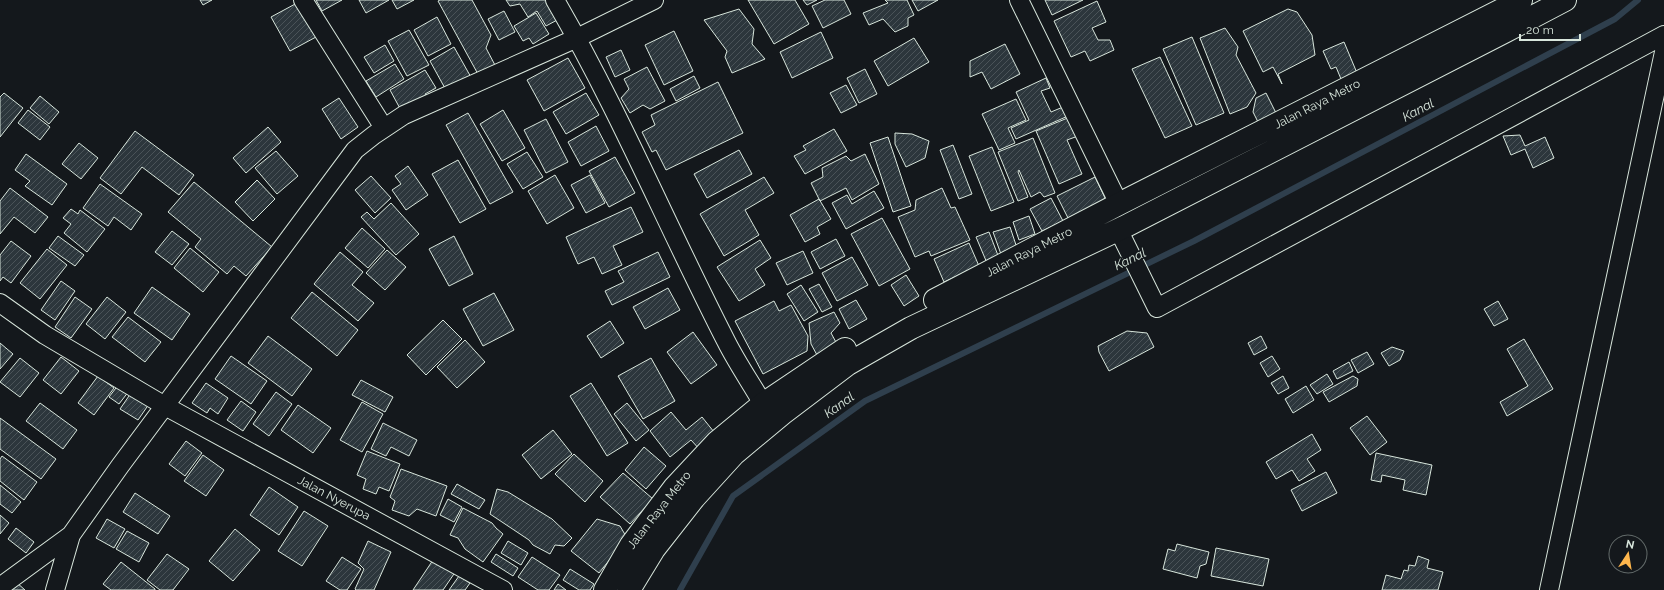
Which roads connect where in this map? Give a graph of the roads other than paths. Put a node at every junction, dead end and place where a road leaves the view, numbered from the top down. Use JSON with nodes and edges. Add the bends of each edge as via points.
{"nodes":[{"id":1,"x":303,"y":0,"type":"edge"},
{"id":2,"x":555,"y":0,"type":"edge"},
{"id":3,"x":654,"y":0,"type":"edge"},
{"id":4,"x":1018,"y":0,"type":"edge"},
{"id":5,"x":1521,"y":0,"type":"edge"},
{"id":6,"x":1565,"y":0,"type":"edge"},
{"id":7,"x":1496,"y":6,"type":"edge"},
{"id":8,"x":1664,"y":35,"type":"edge"},
{"id":9,"x":577,"y":38,"type":"junction"},
{"id":10,"x":1664,"y":52,"type":"edge"},
{"id":11,"x":384,"y":128,"type":"junction"},
{"id":12,"x":1119,"y":204,"type":"junction"},
{"id":13,"x":1118,"y":229,"type":"junction"},
{"id":14,"x":0,"y":303,"type":"edge"},
{"id":15,"x":763,"y":404,"type":"junction"},
{"id":16,"x":165,"y":406,"type":"junction"},
{"id":17,"x":71,"y":535,"type":"junction"},
{"id":18,"x":0,"y":587,"type":"edge"},
{"id":19,"x":55,"y":590,"type":"edge"},
{"id":20,"x":503,"y":590,"type":"edge"},
{"id":21,"x":605,"y":590,"type":"edge"},
{"id":22,"x":630,"y":590,"type":"edge"},
{"id":23,"x":1549,"y":590,"type":"edge"}],
"edges":[{"from":1,"to":11,"type":"street"},
{"from":2,"to":9,"type":"street"},
{"from":3,"to":9,"type":"street"},
{"from":4,"to":12,"type":"street"},
{"from":5,"to":7,"type":"highway","name":"Jalan Raya Metro"},
{"from":6,"to":13,"type":"highway"},
{"from":7,"to":12,"type":"highway","name":"Jalan Raya Metro"},
{"from":8,"to":13,"type":"street","via":[[1157,308]]},
{"from":9,"to":11,"type":"street","via":[[404,115]]},
{"from":9,"to":15,"type":"street","via":[[726,342]]},
{"from":10,"to":23,"type":"street"},
{"from":11,"to":16,"type":"street","via":[[355,150]]},
{"from":12,"to":15,"type":"highway","name":"Jalan Raya Metro","via":[[841,352]]},
{"from":13,"to":22,"type":"highway","via":[[911,328],[848,364],[734,454],[694,498],[654,550]]},
{"from":14,"to":16,"type":"street","name":"Jalan Nyerupa","via":[[45,335]]},
{"from":15,"to":21,"type":"highway","name":"Jalan Raya Metro","via":[[717,442],[674,488],[631,545]]},
{"from":16,"to":17,"type":"street"},
{"from":16,"to":20,"type":"street","name":"Jalan Nyerupa"},
{"from":17,"to":18,"type":"street"},
{"from":17,"to":19,"type":"street"}]}
